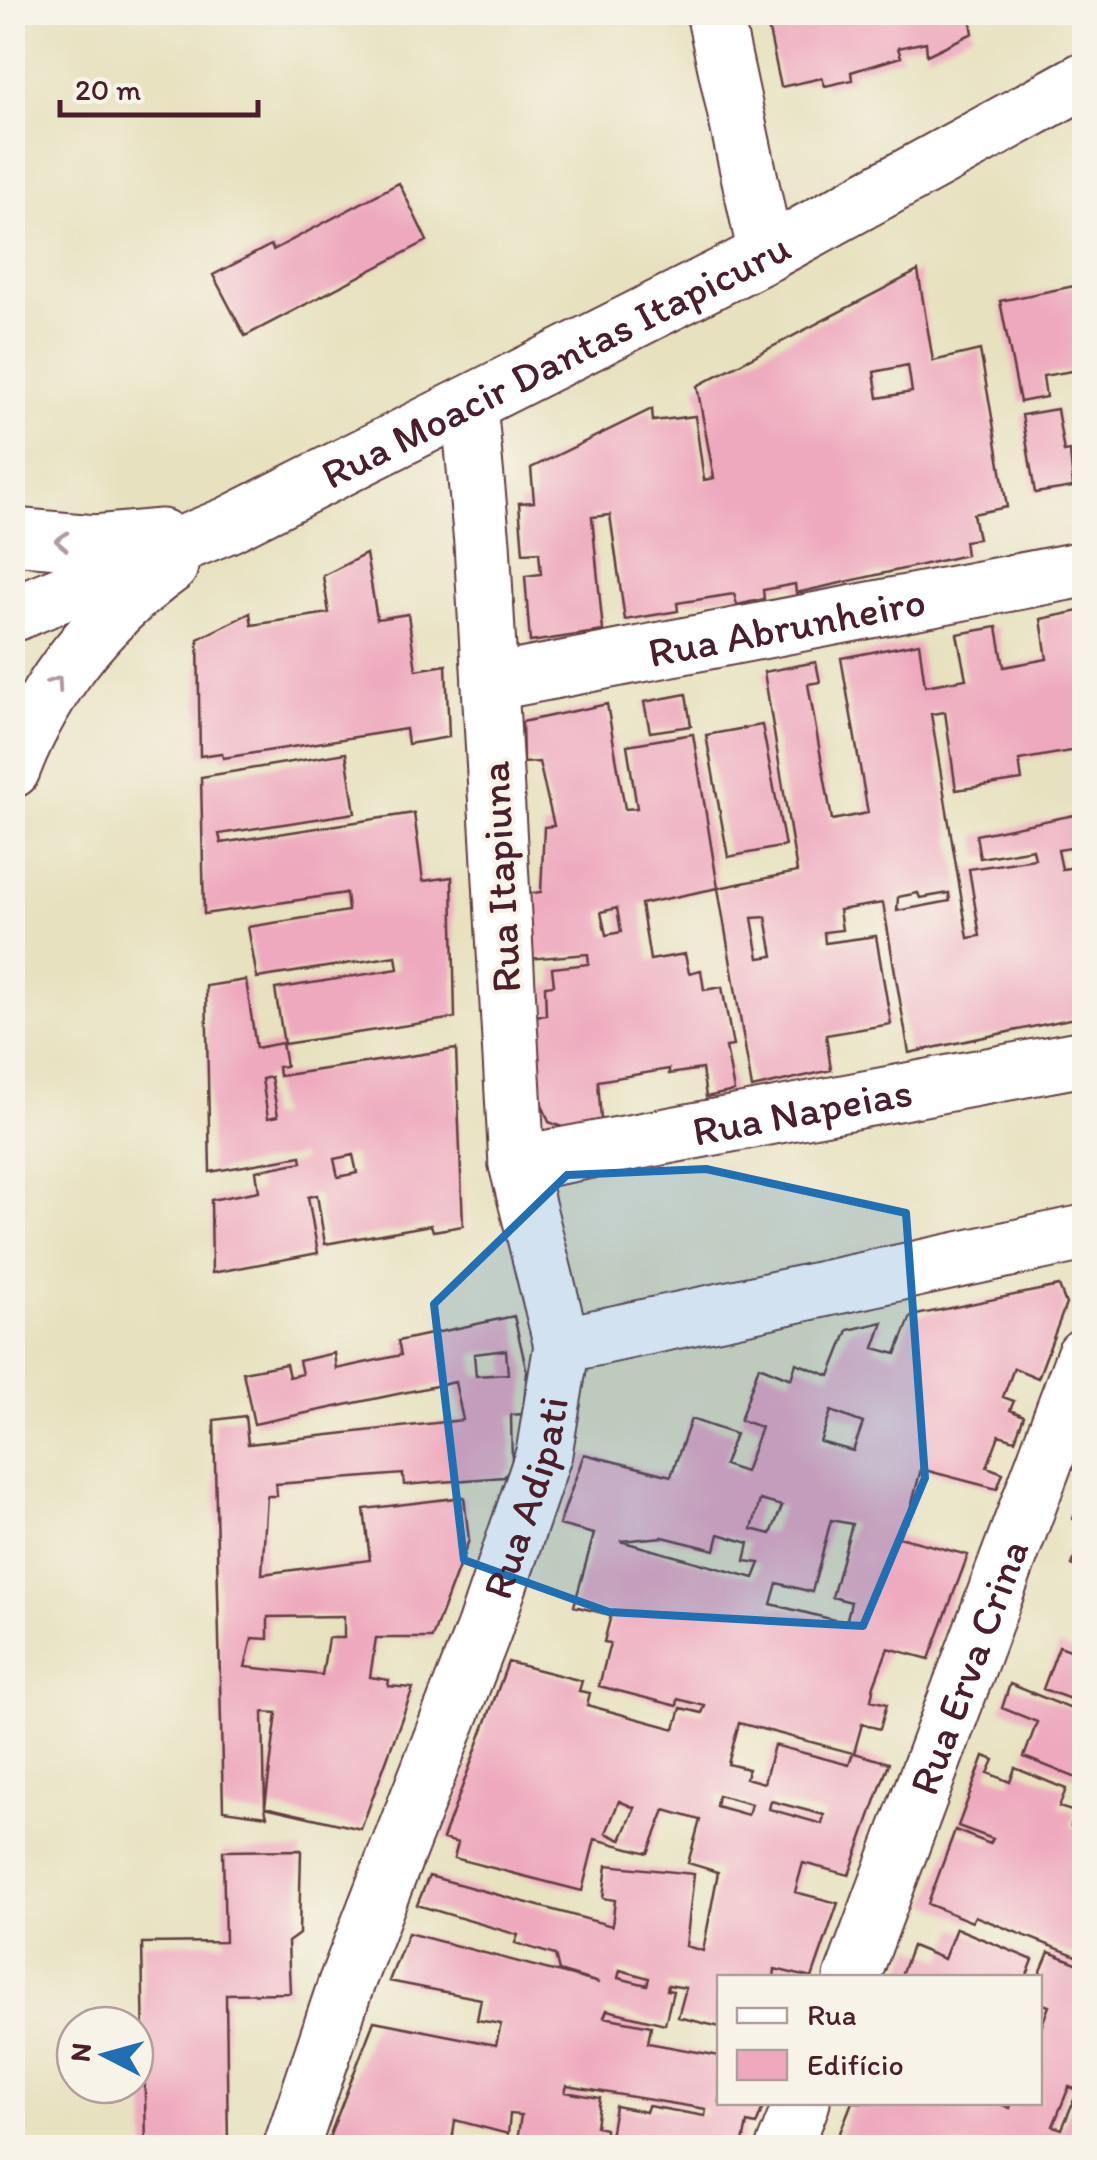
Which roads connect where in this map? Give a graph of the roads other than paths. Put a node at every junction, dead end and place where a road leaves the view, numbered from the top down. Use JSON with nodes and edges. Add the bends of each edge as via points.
{"nodes":[{"id":1,"x":714,"y":12,"type":"edge"},
{"id":2,"x":1084,"y":80,"type":"edge"},
{"id":3,"x":766,"y":254,"type":"junction"},
{"id":4,"x":469,"y":404,"type":"junction"},
{"id":5,"x":228,"y":525,"type":"junction"},
{"id":6,"x":12,"y":536,"type":"edge"},
{"id":7,"x":1084,"y":569,"type":"edge"},
{"id":8,"x":12,"y":614,"type":"edge"},
{"id":9,"x":490,"y":683,"type":"junction"},
{"id":10,"x":12,"y":770,"type":"edge"},
{"id":11,"x":1084,"y":1058,"type":"edge"},
{"id":12,"x":517,"y":1164,"type":"junction"},
{"id":13,"x":1084,"y":1233,"type":"edge"},
{"id":14,"x":562,"y":1345,"type":"junction"},
{"id":15,"x":1084,"y":1356,"type":"edge"},
{"id":16,"x":853,"y":1975,"type":"edge"},
{"id":17,"x":801,"y":2105,"type":"edge"},
{"id":18,"x":291,"y":2148,"type":"edge"},
{"id":19,"x":784,"y":2148,"type":"edge"}],
"edges":[{"from":1,"to":3,"type":"street"},
{"from":2,"to":3,"type":"street","name":"Rua Moacir Dantas Itapicuru"},
{"from":3,"to":4,"type":"street","name":"Rua Moacir Dantas Itapicuru"},
{"from":4,"to":5,"type":"street","name":"Rua Moacir Dantas Itapicuru"},
{"from":4,"to":9,"type":"street","name":"Rua Itapiuna"},
{"from":5,"to":6,"type":"street","one_way":true,"via":[[95,543]]},
{"from":5,"to":8,"type":"street","name":"Rua Moacir Dantas Itapicuru"},
{"from":10,"to":5,"type":"street","one_way":true,"via":[[52,686],[110,616]]},
{"from":7,"to":9,"type":"street","name":"Rua Abrunheiro"},
{"from":9,"to":12,"type":"street","name":"Rua Itapiuna"},
{"from":11,"to":12,"type":"street","name":"Rua Napeias"},
{"from":12,"to":14,"type":"street","name":"Rua Itapiuna"},
{"from":13,"to":14,"type":"street","name":"Rua Adipati"},
{"from":14,"to":18,"type":"street","name":"Rua Adipati","via":[[544,1453]]},
{"from":15,"to":16,"type":"street","name":"Rua Erva Crina"},
{"from":17,"to":19,"type":"street"}]}
